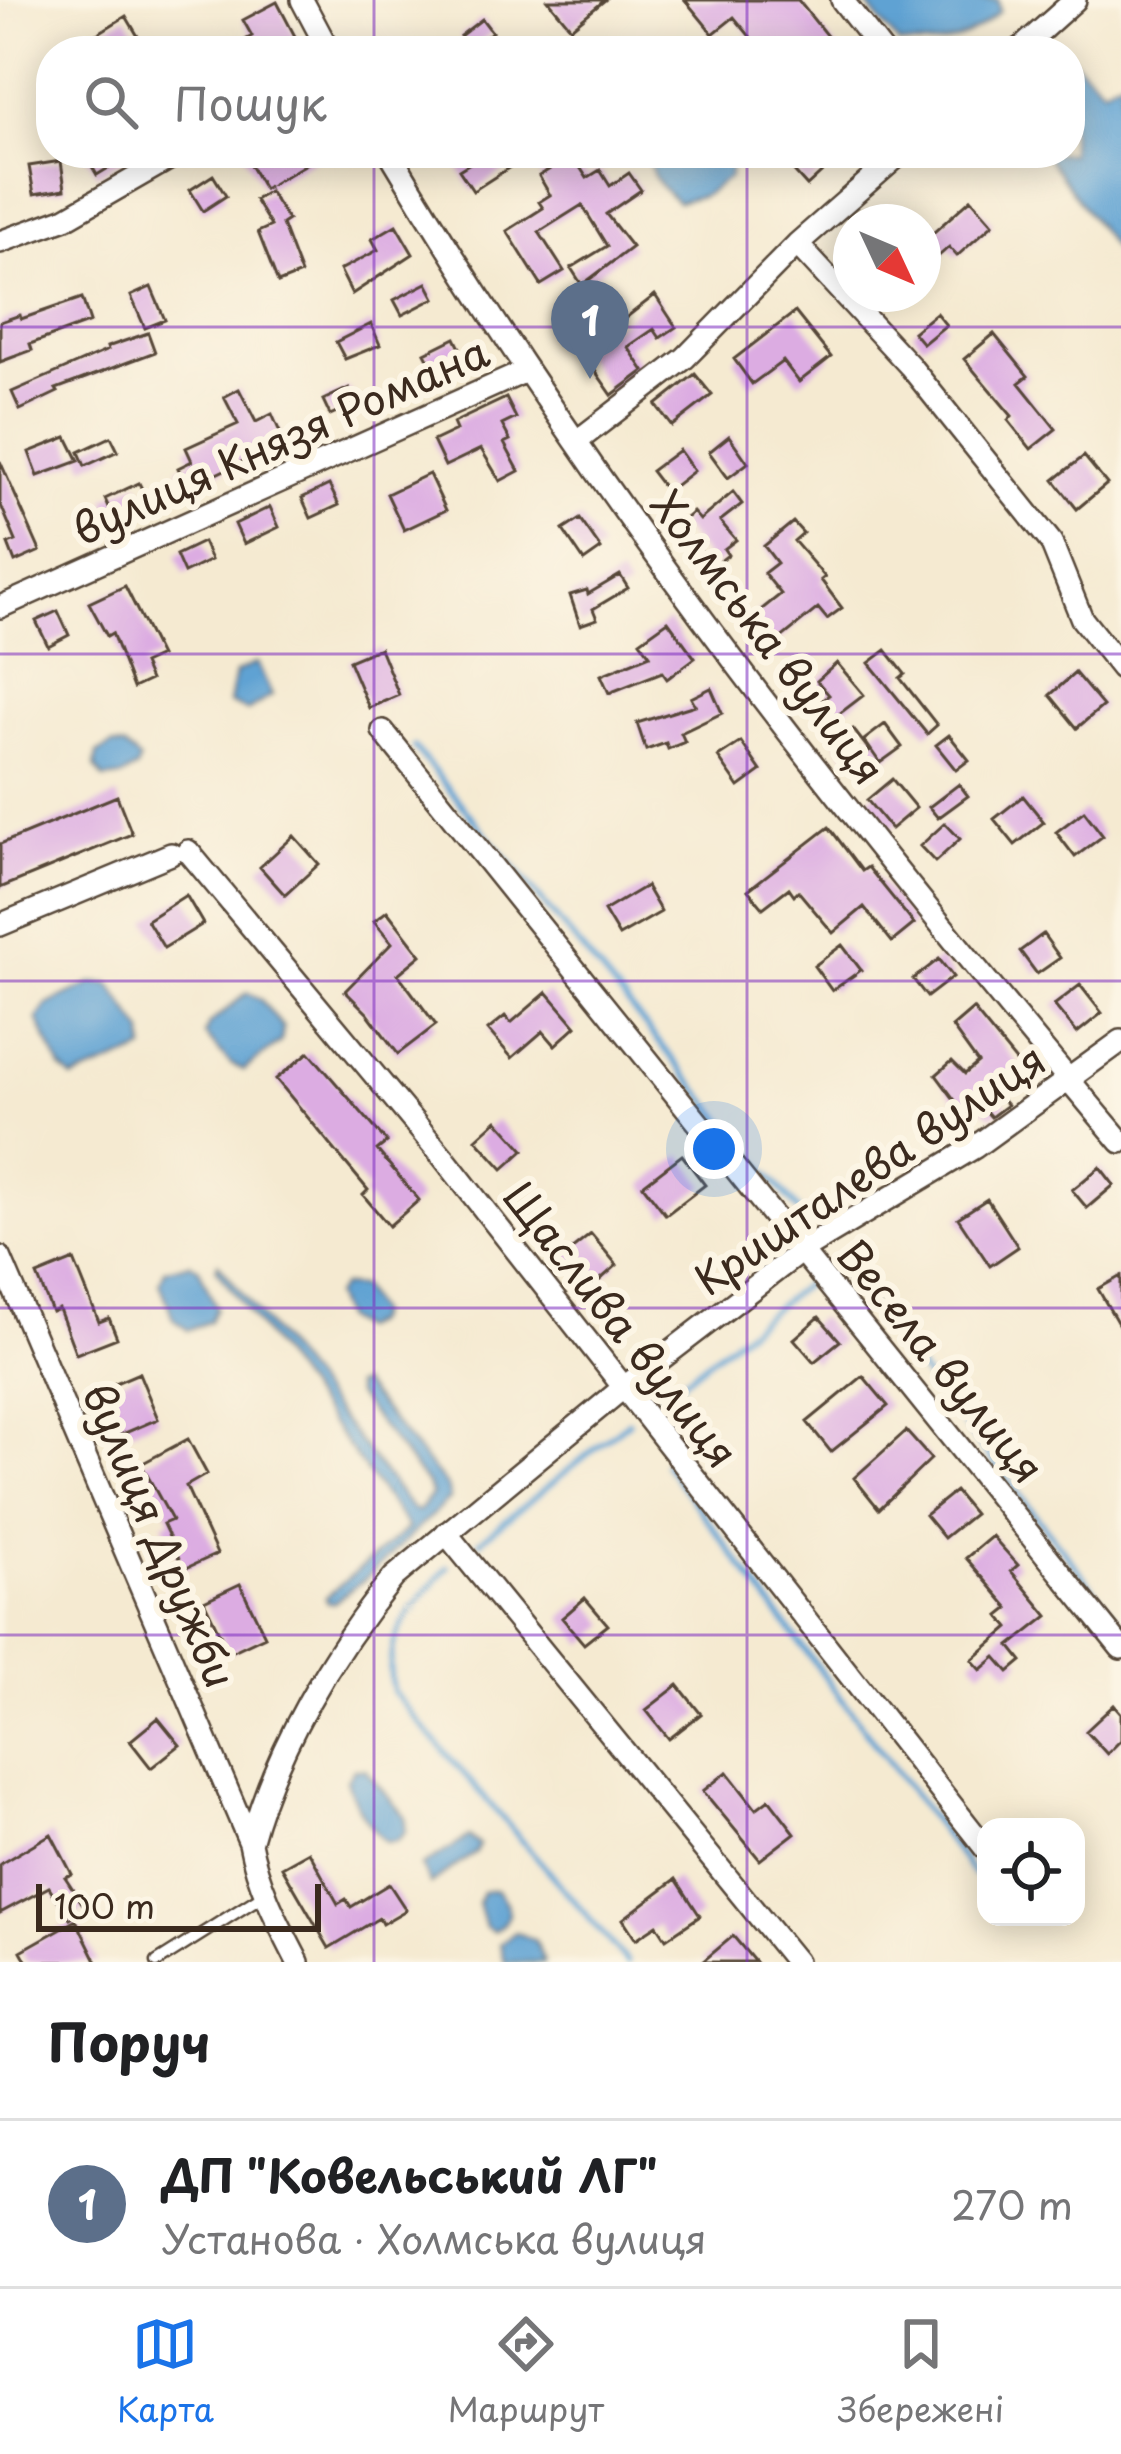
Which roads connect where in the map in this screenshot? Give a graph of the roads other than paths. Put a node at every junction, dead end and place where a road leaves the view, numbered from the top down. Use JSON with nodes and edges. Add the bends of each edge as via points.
{"nodes":[{"id":1,"x":302,"y":0,"type":"edge"},
{"id":2,"x":842,"y":0,"type":"edge"},
{"id":3,"x":1075,"y":0,"type":"edge"},
{"id":4,"x":321,"y":36,"type":"edge"},
{"id":5,"x":870,"y":36,"type":"edge"},
{"id":6,"x":1035,"y":36,"type":"edge"},
{"id":7,"x":152,"y":168,"type":"edge"},
{"id":8,"x":399,"y":168,"type":"edge"},
{"id":9,"x":884,"y":168,"type":"edge"},
{"id":10,"x":0,"y":242,"type":"edge"},
{"id":11,"x":797,"y":244,"type":"junction"},
{"id":12,"x":526,"y":371,"type":"junction"},
{"id":13,"x":576,"y":442,"type":"junction"},
{"id":14,"x":0,"y":607,"type":"edge"},
{"id":15,"x":1121,"y":668,"type":"edge"},
{"id":16,"x":383,"y":731,"type":"dead end"},
{"id":17,"x":0,"y":925,"type":"edge"},
{"id":18,"x":1121,"y":1041,"type":"edge"},
{"id":19,"x":1070,"y":1081,"type":"junction"},
{"id":20,"x":1121,"y":1142,"type":"edge"},
{"id":21,"x":804,"y":1250,"type":"junction"},
{"id":22,"x":0,"y":1257,"type":"edge"},
{"id":23,"x":623,"y":1388,"type":"junction"},
{"id":24,"x":446,"y":1533,"type":"junction"},
{"id":25,"x":1121,"y":1648,"type":"edge"},
{"id":26,"x":977,"y":1838,"type":"edge"},
{"id":27,"x":250,"y":1843,"type":"junction"},
{"id":28,"x":265,"y":1894,"type":"junction"},
{"id":29,"x":157,"y":1962,"type":"edge"},
{"id":30,"x":298,"y":1962,"type":"edge"},
{"id":31,"x":796,"y":1962,"type":"edge"}],
"edges":[{"from":1,"to":4,"type":"street"},
{"from":2,"to":5,"type":"street"},
{"from":3,"to":6,"type":"street"},
{"from":7,"to":10,"type":"street","via":[[66,218]]},
{"from":8,"to":12,"type":"street","name":"Холмська вулиця"},
{"from":9,"to":11,"type":"street"},
{"from":11,"to":13,"type":"street","via":[[685,358]]},
{"from":11,"to":15,"type":"street","via":[[910,366],[1051,542],[1082,620]]},
{"from":12,"to":13,"type":"street","name":"Холмська вулиця"},
{"from":12,"to":14,"type":"street","name":"вулиця Князя Романа"},
{"from":13,"to":19,"type":"street","name":"Холмська вулиця","via":[[816,767]]},
{"from":16,"to":21,"type":"street","name":"Весела вулиця"},
{"from":17,"to":23,"type":"street","name":"Щаслива вулиця","via":[[180,852],[443,1157]]},
{"from":18,"to":19,"type":"street","name":"Кришталева вулиця"},
{"from":19,"to":20,"type":"street","name":"Холмська вулиця"},
{"from":19,"to":21,"type":"street","name":"Кришталева вулиця"},
{"from":21,"to":23,"type":"street","name":"Кришталева вулиця"},
{"from":21,"to":25,"type":"street","name":"Весела вулиця"},
{"from":22,"to":27,"type":"street","name":"вулиця Дружби"},
{"from":23,"to":24,"type":"street","name":"Кришталева вулиця"},
{"from":23,"to":26,"type":"street","name":"Щаслива вулиця"},
{"from":24,"to":27,"type":"street","name":"Кришталева вулиця","via":[[370,1605],[285,1747]]},
{"from":24,"to":31,"type":"street"},
{"from":27,"to":28,"type":"street","name":"вулиця Дружби"},
{"from":28,"to":29,"type":"lane"},
{"from":28,"to":30,"type":"street","name":"вулиця Дружби"}]}
